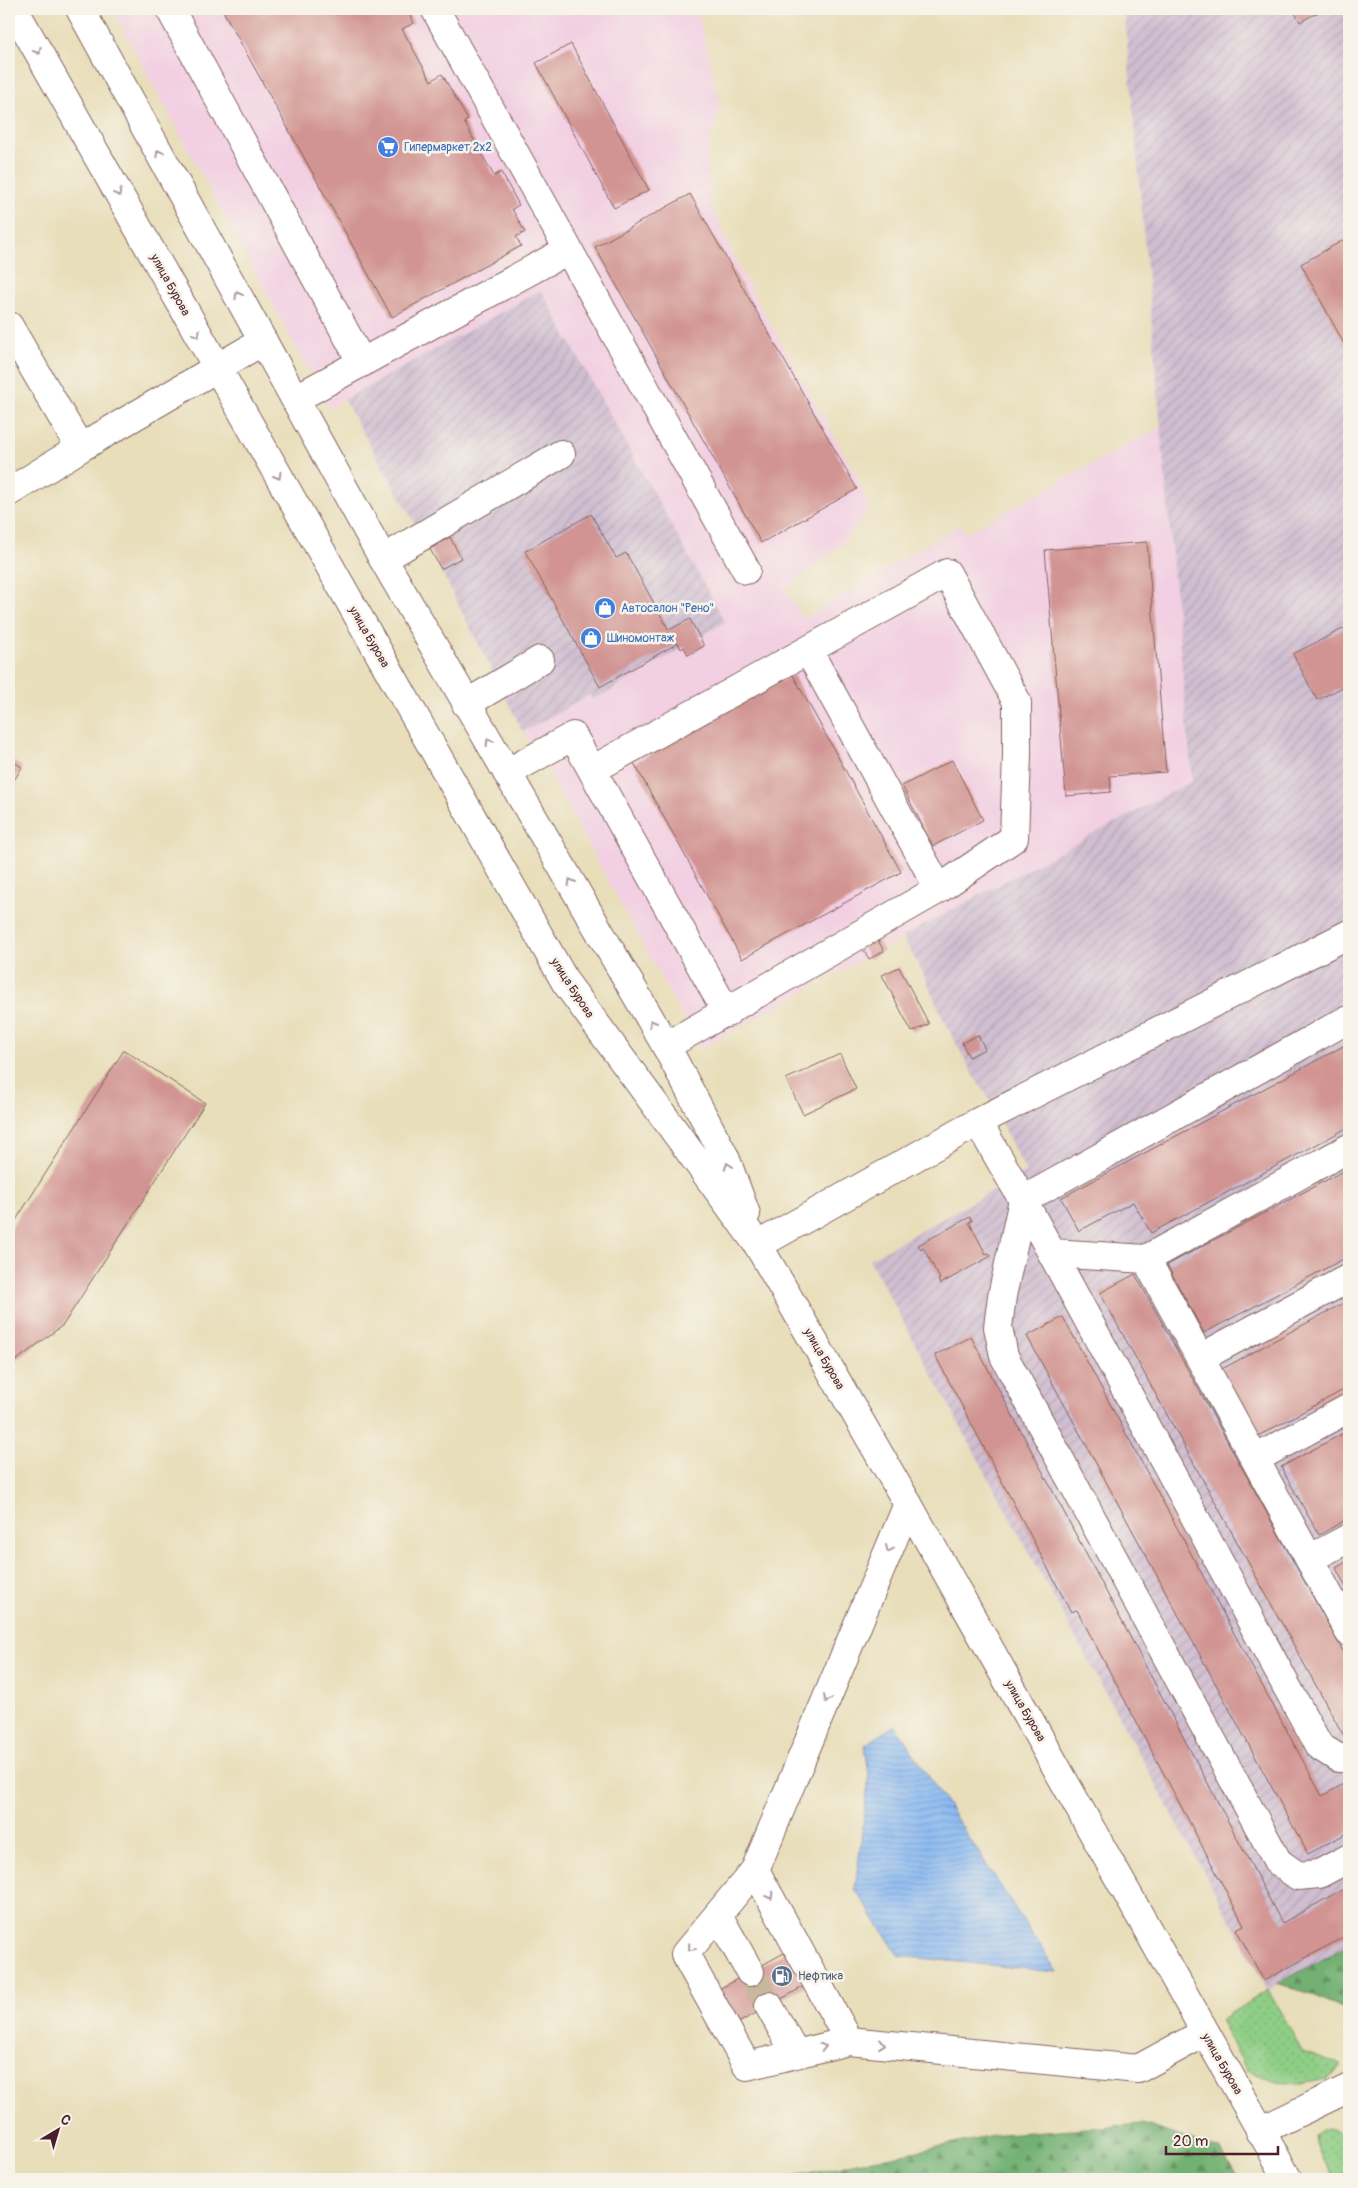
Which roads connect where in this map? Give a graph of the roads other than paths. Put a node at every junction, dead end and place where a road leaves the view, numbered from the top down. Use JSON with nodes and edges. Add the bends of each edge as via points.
{"nodes":[{"id":1,"x":14,"y":9,"type":"edge"},
{"id":2,"x":80,"y":9,"type":"edge"},
{"id":3,"x":170,"y":9,"type":"edge"},
{"id":4,"x":434,"y":9,"type":"edge"},
{"id":5,"x":568,"y":250,"type":"junction"},
{"id":6,"x":9,"y":326,"type":"edge"},
{"id":7,"x":263,"y":341,"type":"junction"},
{"id":8,"x":362,"y":363,"type":"junction"},
{"id":9,"x":216,"y":367,"type":"junction"},
{"id":10,"x":295,"y":399,"type":"junction"},
{"id":11,"x":80,"y":448,"type":"junction"},
{"id":12,"x":561,"y":454,"type":"dead end"},
{"id":13,"x":9,"y":492,"type":"edge"},
{"id":14,"x":383,"y":559,"type":"junction"},
{"id":15,"x":746,"y":570,"type":"dead end"},
{"id":16,"x":808,"y":650,"type":"junction"},
{"id":17,"x":540,"y":660,"type":"dead end"},
{"id":18,"x":466,"y":704,"type":"junction"},
{"id":19,"x":592,"y":770,"type":"junction"},
{"id":20,"x":507,"y":773,"type":"junction"},
{"id":21,"x":939,"y":889,"type":"junction"},
{"id":22,"x":1349,"y":934,"type":"edge"},
{"id":23,"x":727,"y":1013,"type":"junction"},
{"id":24,"x":1349,"y":1020,"type":"edge"},
{"id":25,"x":666,"y":1046,"type":"junction"},
{"id":26,"x":978,"y":1122,"type":"junction"},
{"id":27,"x":1349,"y":1148,"type":"edge"},
{"id":28,"x":1023,"y":1200,"type":"junction"},
{"id":29,"x":758,"y":1245,"type":"junction"},
{"id":30,"x":1052,"y":1253,"type":"junction"},
{"id":31,"x":1146,"y":1259,"type":"junction"},
{"id":32,"x":1349,"y":1278,"type":"edge"},
{"id":33,"x":1200,"y":1358,"type":"junction"},
{"id":34,"x":1349,"y":1408,"type":"edge"},
{"id":35,"x":1255,"y":1459,"type":"junction"},
{"id":36,"x":908,"y":1504,"type":"junction"},
{"id":37,"x":1349,"y":1538,"type":"edge"},
{"id":38,"x":1310,"y":1559,"type":"junction"},
{"id":39,"x":1349,"y":1632,"type":"edge"},
{"id":40,"x":1349,"y":1758,"type":"edge"},
{"id":41,"x":1349,"y":1858,"type":"edge"},
{"id":42,"x":755,"y":1870,"type":"junction"},
{"id":43,"x":718,"y":1915,"type":"junction"},
{"id":44,"x":750,"y":1972,"type":"tunnel mouth"},
{"id":45,"x":769,"y":2006,"type":"tunnel mouth"},
{"id":46,"x":1204,"y":2033,"type":"junction"},
{"id":47,"x":849,"y":2041,"type":"junction"},
{"id":48,"x":796,"y":2054,"type":"junction"},
{"id":49,"x":1346,"y":2097,"type":"edge"},
{"id":50,"x":1260,"y":2131,"type":"junction"},
{"id":51,"x":1288,"y":2179,"type":"edge"}],
"edges":[{"from":1,"to":9,"type":"main road","name":"улица Бурова","one_way":true},
{"from":7,"to":2,"type":"main road","name":"улица Бурова","one_way":true},
{"from":3,"to":8,"type":"main road"},
{"from":4,"to":5,"type":"main road"},
{"from":5,"to":8,"type":"main road"},
{"from":5,"to":15,"type":"main road"},
{"from":6,"to":11,"type":"main road"},
{"from":7,"to":9,"type":"main road"},
{"from":7,"to":10,"type":"main road","name":"улица Бурова"},
{"from":8,"to":10,"type":"main road"},
{"from":9,"to":11,"type":"main road"},
{"from":9,"to":29,"type":"main road","name":"улица Бурова","one_way":true,"via":[[566,983]]},
{"from":10,"to":14,"type":"main road","name":"улица Бурова"},
{"from":11,"to":13,"type":"main road"},
{"from":12,"to":14,"type":"main road"},
{"from":14,"to":18,"type":"main road","name":"улица Бурова"},
{"from":16,"to":19,"type":"main road"},
{"from":16,"to":21,"type":"main road"},
{"from":16,"to":21,"type":"main road","via":[[947,573],[1017,702],[1017,755],[1014,838]]},
{"from":17,"to":18,"type":"main road"},
{"from":20,"to":18,"type":"main road","name":"улица Бурова","one_way":true},
{"from":19,"to":20,"type":"main road","via":[[573,736]]},
{"from":19,"to":23,"type":"main road"},
{"from":25,"to":20,"type":"main road","name":"улица Бурова","one_way":true},
{"from":21,"to":23,"type":"main road"},
{"from":22,"to":26,"type":"main road"},
{"from":23,"to":25,"type":"main road"},
{"from":24,"to":28,"type":"main road"},
{"from":29,"to":25,"type":"main road","name":"улица Бурова","one_way":true,"via":[[725,1157]]},
{"from":26,"to":28,"type":"main road"},
{"from":26,"to":29,"type":"main road"},
{"from":27,"to":31,"type":"main road"},
{"from":28,"to":30,"type":"main road"},
{"from":28,"to":41,"type":"main road","via":[[998,1327],[1004,1356],[1278,1862],[1298,1876],[1319,1874]]},
{"from":29,"to":36,"type":"main road","name":"улица Бурова"},
{"from":30,"to":31,"type":"main road"},
{"from":30,"to":40,"type":"main road","via":[[1319,1746],[1338,1758]]},
{"from":31,"to":33,"type":"main road"},
{"from":32,"to":33,"type":"main road"},
{"from":33,"to":35,"type":"main road"},
{"from":34,"to":35,"type":"main road"},
{"from":35,"to":38,"type":"main road"},
{"from":36,"to":42,"type":"main road","one_way":true},
{"from":36,"to":46,"type":"main road","name":"улица Бурова"},
{"from":37,"to":38,"type":"main road"},
{"from":38,"to":39,"type":"main road"},
{"from":42,"to":43,"type":"main road"},
{"from":42,"to":47,"type":"main road","one_way":true},
{"from":43,"to":44,"type":"main road"},
{"from":43,"to":48,"type":"main road","one_way":true,"via":[[685,1954],[747,2066]]},
{"from":45,"to":48,"type":"main road"},
{"from":47,"to":46,"type":"main road","one_way":true,"via":[[1138,2069]]},
{"from":46,"to":50,"type":"main road","name":"улица Бурова"},
{"from":48,"to":47,"type":"main road","one_way":true},
{"from":49,"to":50,"type":"main road"},
{"from":50,"to":51,"type":"main road","name":"улица Бурова"}]}
